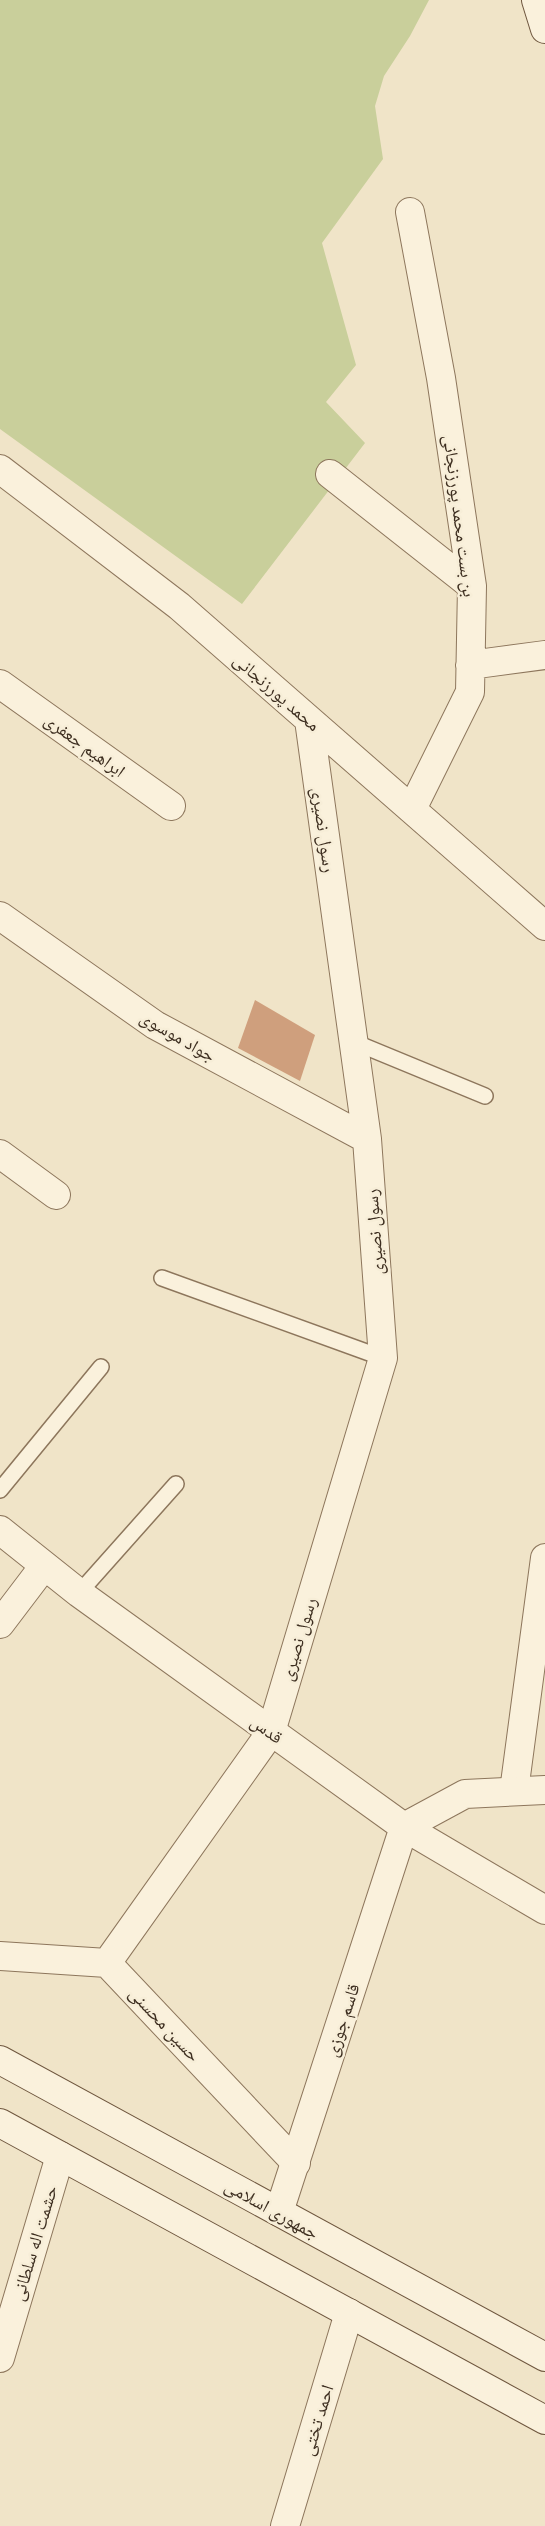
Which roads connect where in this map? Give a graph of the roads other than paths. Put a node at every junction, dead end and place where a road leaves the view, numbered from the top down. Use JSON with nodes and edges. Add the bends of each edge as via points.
{"nodes":[{"id":1,"x":536,"y":0,"type":"edge"},
{"id":2,"x":545,"y":30,"type":"edge"},
{"id":3,"x":410,"y":212,"type":"dead end"},
{"id":4,"x":0,"y":469,"type":"edge"},
{"id":5,"x":330,"y":474,"type":"dead end"},
{"id":6,"x":472,"y":586,"type":"junction"},
{"id":7,"x":545,"y":654,"type":"edge"},
{"id":8,"x":470,"y":665,"type":"junction"},
{"id":9,"x":0,"y":684,"type":"edge"},
{"id":10,"x":309,"y":720,"type":"junction"},
{"id":11,"x":171,"y":806,"type":"dead end"},
{"id":12,"x":412,"y":809,"type":"junction"},
{"id":13,"x":0,"y":916,"type":"edge"},
{"id":14,"x":545,"y":926,"type":"edge"},
{"id":15,"x":354,"y":1042,"type":"junction"},
{"id":16,"x":485,"y":1096,"type":"dead end"},
{"id":17,"x":367,"y":1139,"type":"junction"},
{"id":18,"x":0,"y":1154,"type":"edge"},
{"id":19,"x":56,"y":1195,"type":"dead end"},
{"id":20,"x":162,"y":1278,"type":"dead end"},
{"id":21,"x":383,"y":1358,"type":"junction"},
{"id":22,"x":101,"y":1367,"type":"dead end"},
{"id":23,"x":176,"y":1484,"type":"dead end"},
{"id":24,"x":0,"y":1490,"type":"edge"},
{"id":25,"x":0,"y":1530,"type":"edge"},
{"id":26,"x":545,"y":1558,"type":"edge"},
{"id":27,"x":44,"y":1566,"type":"junction"},
{"id":28,"x":79,"y":1593,"type":"junction"},
{"id":29,"x":0,"y":1624,"type":"edge"},
{"id":30,"x":270,"y":1732,"type":"junction"},
{"id":31,"x":545,"y":1790,"type":"edge"},
{"id":32,"x":514,"y":1791,"type":"junction"},
{"id":33,"x":404,"y":1827,"type":"junction"},
{"id":34,"x":545,"y":1910,"type":"edge"},
{"id":35,"x":0,"y":1956,"type":"edge"},
{"id":36,"x":107,"y":1963,"type":"junction"},
{"id":37,"x":0,"y":2060,"type":"edge"},
{"id":38,"x":0,"y":2123,"type":"edge"},
{"id":39,"x":60,"y":2156,"type":"junction"},
{"id":40,"x":296,"y":2163,"type":"junction"},
{"id":41,"x":280,"y":2212,"type":"junction"},
{"id":42,"x":349,"y":2313,"type":"junction"},
{"id":43,"x":545,"y":2357,"type":"edge"},
{"id":44,"x":0,"y":2358,"type":"edge"},
{"id":45,"x":545,"y":2420,"type":"edge"},
{"id":46,"x":285,"y":2526,"type":"edge"}],
"edges":[{"from":1,"to":2,"type":"street"},
{"from":3,"to":6,"type":"street","name":"بن بست محمد پورزنجانی","via":[[441,378]]},
{"from":4,"to":10,"type":"street","name":"محمد پورزنجانی","via":[[179,606]]},
{"from":5,"to":6,"type":"street"},
{"from":6,"to":8,"type":"street","name":"بن بست محمد پورزنجانی"},
{"from":7,"to":8,"type":"street"},
{"from":8,"to":12,"type":"street","name":"بن بست محمد پورزنجانی","via":[[470,692]]},
{"from":9,"to":11,"type":"street","name":"ابراهیم جعفری"},
{"from":10,"to":12,"type":"street","name":"محمد پورزنجانی"},
{"from":10,"to":15,"type":"street","name":"رسول نصیری"},
{"from":12,"to":14,"type":"street","name":"محمد پورزنجانی"},
{"from":13,"to":17,"type":"street","name":"جواد موسوی","via":[[155,1025]]},
{"from":15,"to":16,"type":"lane"},
{"from":15,"to":17,"type":"street","name":"رسول نصیری"},
{"from":17,"to":21,"type":"street","name":"رسول نصیری"},
{"from":18,"to":19,"type":"street"},
{"from":20,"to":21,"type":"lane"},
{"from":21,"to":30,"type":"street","name":"رسول نصیری"},
{"from":22,"to":24,"type":"lane"},
{"from":23,"to":28,"type":"lane"},
{"from":25,"to":27,"type":"street","name":"قدس"},
{"from":26,"to":32,"type":"street"},
{"from":27,"to":28,"type":"street","name":"قدس"},
{"from":27,"to":29,"type":"street"},
{"from":28,"to":30,"type":"street","name":"قدس"},
{"from":30,"to":33,"type":"street","name":"قدس"},
{"from":30,"to":36,"type":"street","name":"رسول نصیری"},
{"from":31,"to":32,"type":"street"},
{"from":32,"to":33,"type":"street","via":[[465,1794]]},
{"from":33,"to":34,"type":"street","name":"قدس"},
{"from":33,"to":40,"type":"street","name":"قاسم جوزی"},
{"from":35,"to":36,"type":"street"},
{"from":36,"to":40,"type":"street","name":"حسین محسنی"},
{"from":37,"to":41,"type":"street","name":"جمهوری اسلامی"},
{"from":38,"to":39,"type":"street"},
{"from":39,"to":42,"type":"street"},
{"from":39,"to":44,"type":"street","name":"حشمت اله سلطانی"},
{"from":40,"to":41,"type":"street","name":"قاسم جوزی"},
{"from":41,"to":43,"type":"street","name":"جمهوری اسلامی"},
{"from":42,"to":45,"type":"street"},
{"from":42,"to":46,"type":"street","name":"احمد تختی"}]}
